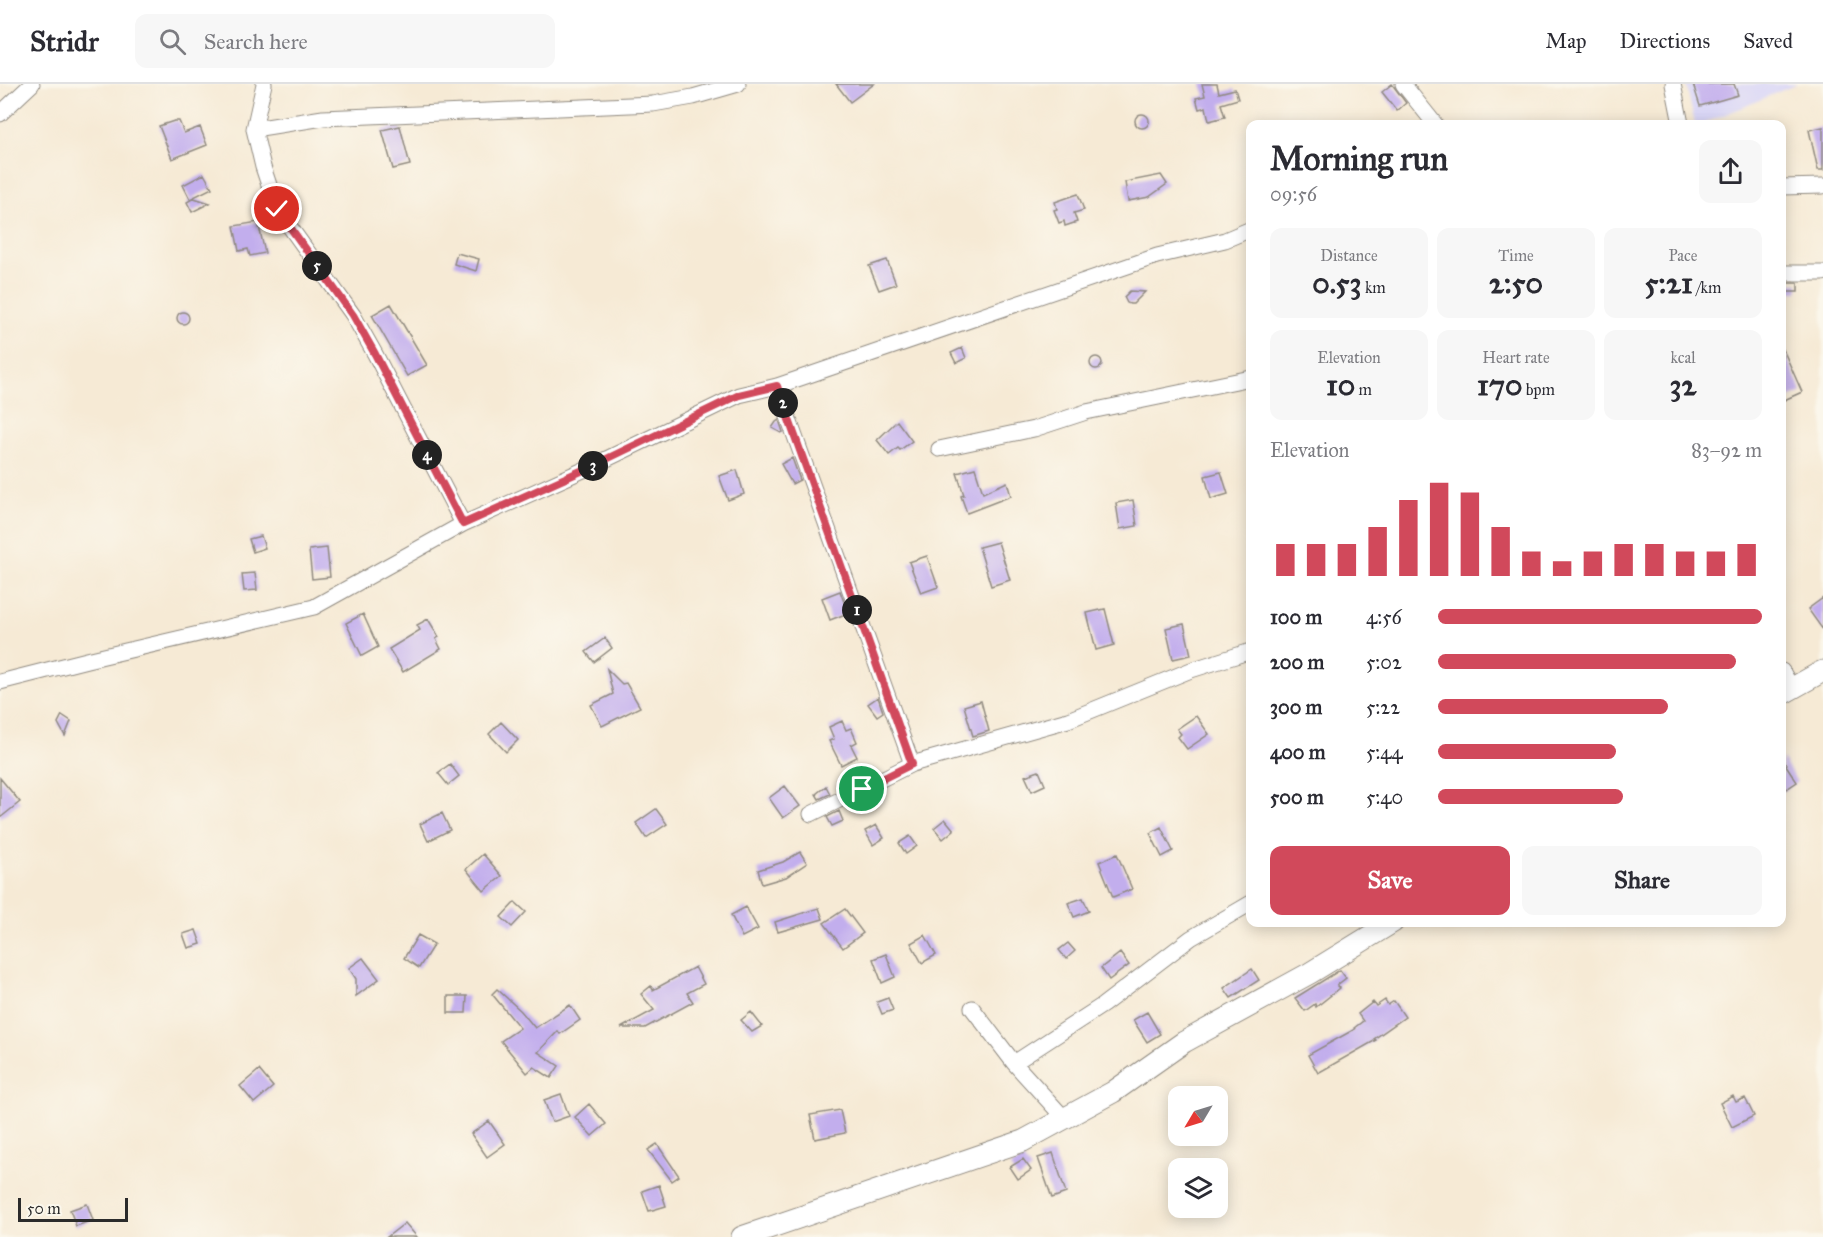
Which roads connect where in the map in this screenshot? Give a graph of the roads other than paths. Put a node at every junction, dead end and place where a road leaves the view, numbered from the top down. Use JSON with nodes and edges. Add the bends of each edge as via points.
{"nodes":[{"id":1,"x":32,"y":84,"type":"edge"},
{"id":2,"x":264,"y":84,"type":"edge"},
{"id":3,"x":738,"y":84,"type":"edge"},
{"id":4,"x":1403,"y":84,"type":"edge"},
{"id":5,"x":1672,"y":84,"type":"edge"},
{"id":6,"x":0,"y":114,"type":"edge"},
{"id":7,"x":1432,"y":120,"type":"edge"},
{"id":8,"x":1680,"y":120,"type":"edge"},
{"id":9,"x":254,"y":129,"type":"junction"},
{"id":10,"x":1786,"y":186,"type":"edge"},
{"id":11,"x":1823,"y":186,"type":"edge"},
{"id":12,"x":1246,"y":233,"type":"edge"},
{"id":13,"x":1786,"y":273,"type":"edge"},
{"id":14,"x":1823,"y":273,"type":"edge"},
{"id":15,"x":1246,"y":379,"type":"edge"},
{"id":16,"x":777,"y":386,"type":"junction"},
{"id":17,"x":939,"y":449,"type":"dead end"},
{"id":18,"x":463,"y":524,"type":"junction"},
{"id":19,"x":1246,"y":653,"type":"edge"},
{"id":20,"x":1823,"y":671,"type":"edge"},
{"id":21,"x":0,"y":682,"type":"edge"},
{"id":22,"x":1786,"y":685,"type":"edge"},
{"id":23,"x":912,"y":764,"type":"junction"},
{"id":24,"x":811,"y":814,"type":"dead end"},
{"id":25,"x":1246,"y":906,"type":"edge"},
{"id":26,"x":1385,"y":927,"type":"edge"},
{"id":27,"x":972,"y":1008,"type":"dead end"},
{"id":28,"x":1014,"y":1064,"type":"junction"},
{"id":29,"x":1064,"y":1119,"type":"junction"},
{"id":30,"x":742,"y":1237,"type":"edge"}],
"edges":[{"from":1,"to":6,"type":"street"},
{"from":2,"to":9,"type":"street"},
{"from":3,"to":9,"type":"street","via":[[654,104],[322,118]]},
{"from":4,"to":7,"type":"street"},
{"from":5,"to":8,"type":"street"},
{"from":9,"to":18,"type":"street","via":[[277,209],[353,315]]},
{"from":10,"to":11,"type":"street"},
{"from":12,"to":16,"type":"street","via":[[1157,256]]},
{"from":13,"to":14,"type":"street"},
{"from":15,"to":17,"type":"street","via":[[1086,412],[1034,429]]},
{"from":16,"to":18,"type":"street","via":[[739,395]]},
{"from":16,"to":23,"type":"street"},
{"from":18,"to":21,"type":"street","via":[[314,607]]},
{"from":19,"to":23,"type":"street","via":[[1191,670],[1068,720]]},
{"from":20,"to":22,"type":"street"},
{"from":23,"to":24,"type":"street"},
{"from":25,"to":28,"type":"street","via":[[1191,938],[1103,1005]]},
{"from":26,"to":29,"type":"street","via":[[1184,1042],[1113,1092]]},
{"from":27,"to":28,"type":"street"},
{"from":28,"to":29,"type":"street"},
{"from":29,"to":30,"type":"street","via":[[1023,1141]]}]}
